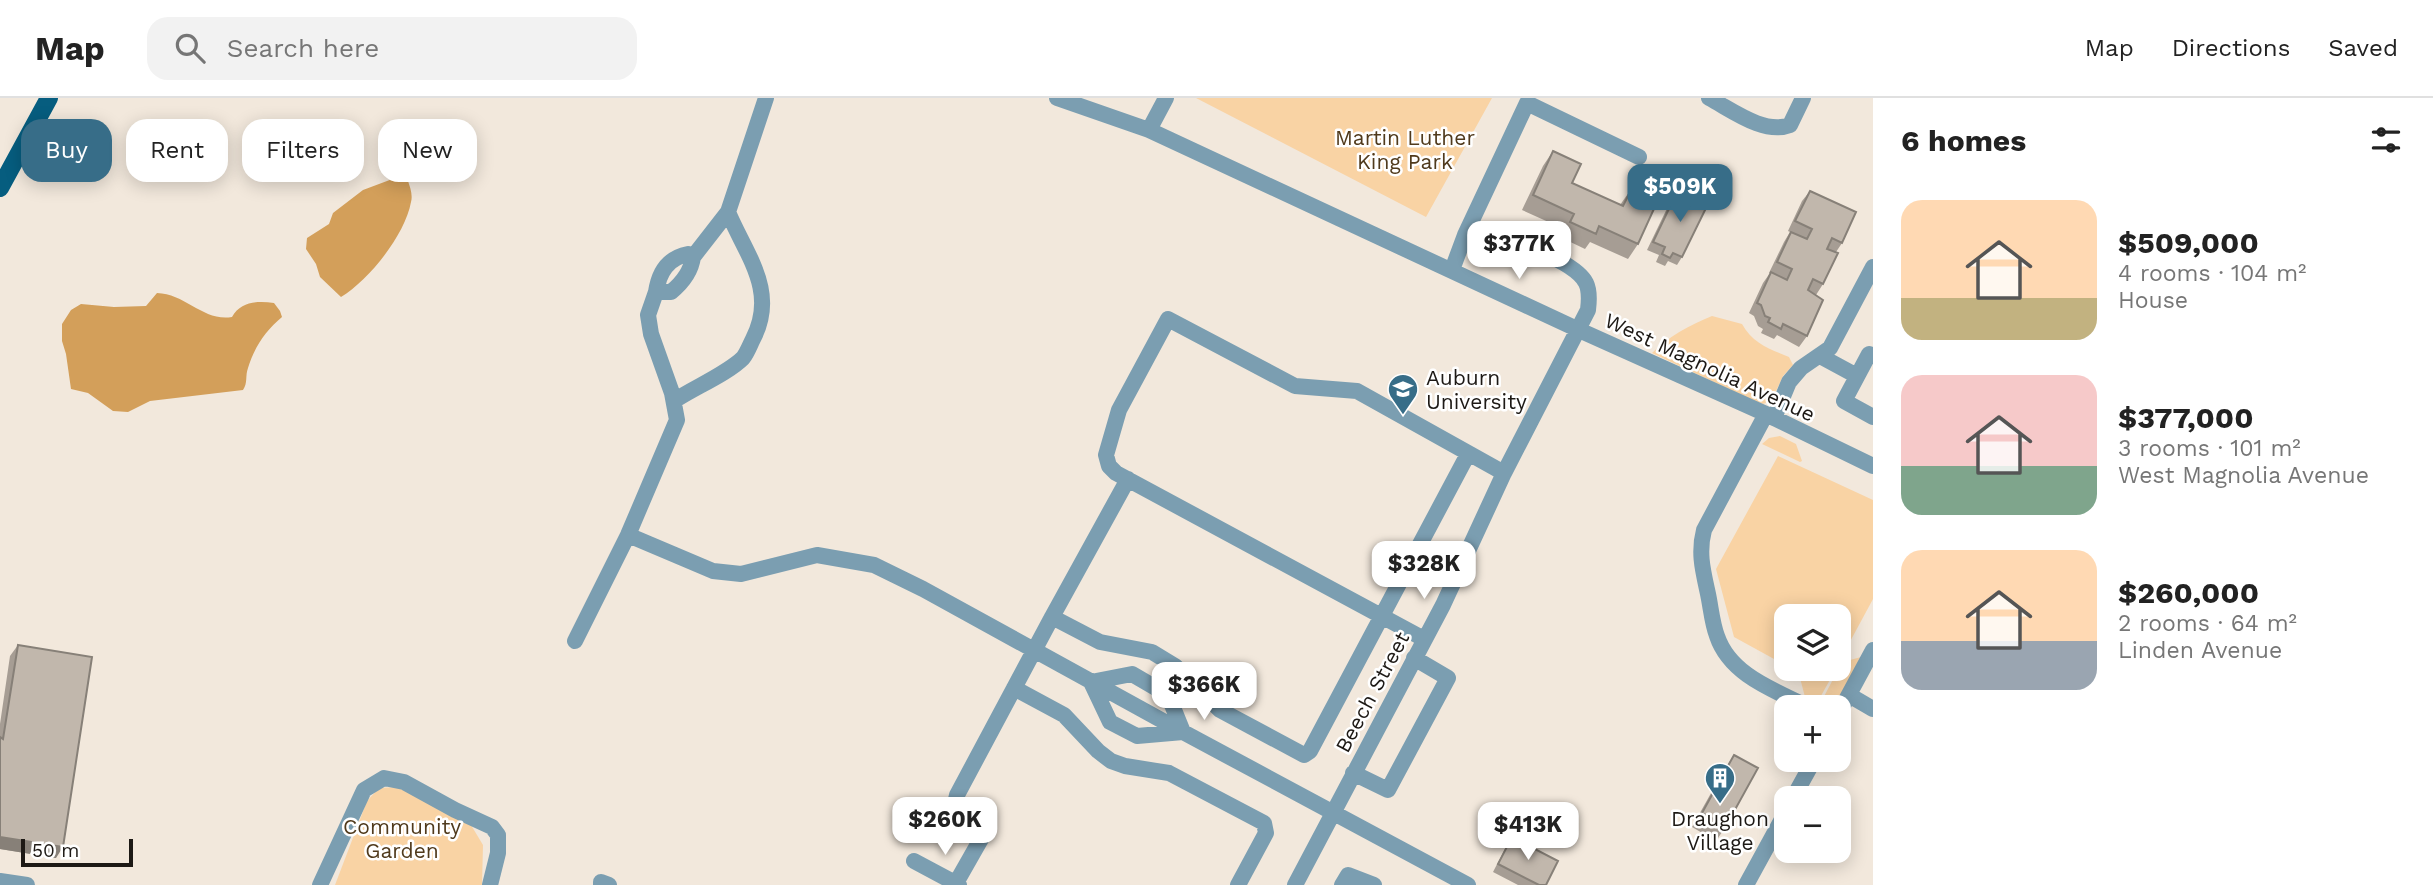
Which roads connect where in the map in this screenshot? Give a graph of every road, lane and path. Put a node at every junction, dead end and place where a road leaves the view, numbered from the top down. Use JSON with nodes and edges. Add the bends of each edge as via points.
{"nodes":[{"id":1,"x":48,"y":98,"type":"edge"},
{"id":2,"x":766,"y":98,"type":"edge"},
{"id":3,"x":1057,"y":98,"type":"edge"},
{"id":4,"x":1166,"y":98,"type":"edge"},
{"id":5,"x":1709,"y":98,"type":"edge"},
{"id":6,"x":1803,"y":98,"type":"edge"},
{"id":7,"x":1149,"y":130,"type":"junction"},
{"id":8,"x":1639,"y":157,"type":"dead end"},
{"id":9,"x":0,"y":188,"type":"edge"},
{"id":10,"x":728,"y":212,"type":"junction"},
{"id":11,"x":1465,"y":235,"type":"junction"},
{"id":12,"x":693,"y":257,"type":"junction"},
{"id":13,"x":1873,"y":267,"type":"edge"},
{"id":14,"x":1452,"y":270,"type":"junction"},
{"id":15,"x":656,"y":292,"type":"junction"},
{"id":16,"x":1579,"y":330,"type":"junction"},
{"id":17,"x":1820,"y":356,"type":"junction"},
{"id":18,"x":1873,"y":356,"type":"edge"},
{"id":19,"x":1857,"y":376,"type":"junction"},
{"id":20,"x":674,"y":401,"type":"junction"},
{"id":21,"x":1770,"y":416,"type":"junction"},
{"id":22,"x":1873,"y":417,"type":"edge"},
{"id":23,"x":1468,"y":454,"type":"junction"},
{"id":24,"x":1873,"y":466,"type":"edge"},
{"id":25,"x":1504,"y":473,"type":"junction"},
{"id":26,"x":1128,"y":479,"type":"junction"},
{"id":27,"x":628,"y":535,"type":"junction"},
{"id":28,"x":1381,"y":616,"type":"junction"},
{"id":29,"x":1052,"y":617,"type":"junction"},
{"id":30,"x":1424,"y":639,"type":"junction"},
{"id":31,"x":575,"y":641,"type":"dead end"},
{"id":32,"x":1034,"y":650,"type":"junction"},
{"id":33,"x":1873,"y":650,"type":"edge"},
{"id":34,"x":1414,"y":658,"type":"junction"},
{"id":35,"x":1091,"y":682,"type":"junction"},
{"id":36,"x":1014,"y":688,"type":"junction"},
{"id":37,"x":1784,"y":695,"type":"edge"},
{"id":38,"x":1849,"y":695,"type":"edge"},
{"id":39,"x":1851,"y":696,"type":"edge"},
{"id":40,"x":1873,"y":709,"type":"edge"},
{"id":41,"x":1183,"y":732,"type":"junction"},
{"id":42,"x":1353,"y":773,"type":"junction"},
{"id":43,"x":1332,"y":812,"type":"junction"},
{"id":44,"x":1774,"y":834,"type":"edge"},
{"id":45,"x":914,"y":861,"type":"dead end"},
{"id":46,"x":0,"y":881,"type":"edge"},
{"id":47,"x":958,"y":884,"type":"edge"},
{"id":48,"x":27,"y":885,"type":"edge"},
{"id":49,"x":320,"y":885,"type":"edge"},
{"id":50,"x":490,"y":885,"type":"edge"},
{"id":51,"x":601,"y":885,"type":"edge"},
{"id":52,"x":609,"y":885,"type":"edge"},
{"id":53,"x":1238,"y":885,"type":"edge"},
{"id":54,"x":1294,"y":885,"type":"edge"},
{"id":55,"x":1342,"y":885,"type":"edge"},
{"id":56,"x":1374,"y":885,"type":"edge"},
{"id":57,"x":1468,"y":885,"type":"edge"},
{"id":58,"x":1746,"y":885,"type":"edge"}],
"edges":[{"from":1,"to":9,"type":"main road"},
{"from":2,"to":10,"type":"street"},
{"from":3,"to":7,"type":"street","name":"West Magnolia Avenue"},
{"from":4,"to":7,"type":"street"},
{"from":5,"to":6,"type":"street","via":[[1766,127],[1780,129],[1790,125]]},
{"from":7,"to":14,"type":"street","name":"West Magnolia Avenue"},
{"from":8,"to":11,"type":"street","via":[[1527,103]]},
{"from":10,"to":12,"type":"street"},
{"from":10,"to":20,"type":"street","via":[[755,265],[762,291],[758,331],[744,356],[730,368]]},
{"from":11,"to":14,"type":"street"},
{"from":11,"to":16,"type":"street","name":"Beech Street","via":[[1507,240],[1565,263],[1578,273],[1589,297]]},
{"from":12,"to":15,"type":"street","via":[[680,285],[671,292]]},
{"from":12,"to":15,"type":"street","via":[[677,256],[665,266]]},
{"from":13,"to":17,"type":"street","via":[[1830,348]]},
{"from":14,"to":16,"type":"street","name":"West Magnolia Avenue"},
{"from":15,"to":20,"type":"street","via":[[648,315],[651,334]]},
{"from":16,"to":21,"type":"street","name":"West Magnolia Avenue"},
{"from":16,"to":25,"type":"street","name":"Beech Street"},
{"from":17,"to":19,"type":"street"},
{"from":17,"to":21,"type":"street","via":[[1801,368]]},
{"from":18,"to":19,"type":"street","via":[[1869,354]]},
{"from":19,"to":22,"type":"street","via":[[1844,401]]},
{"from":20,"to":27,"type":"street","via":[[677,420]]},
{"from":21,"to":24,"type":"street","name":"West Magnolia Avenue"},
{"from":21,"to":37,"type":"street","via":[[1704,530],[1700,548],[1717,635],[1730,659]]},
{"from":23,"to":25,"type":"street"},
{"from":23,"to":26,"type":"street","via":[[1357,391],[1295,386],[1168,319],[1119,410],[1106,454],[1109,466]]},
{"from":23,"to":28,"type":"street"},
{"from":25,"to":30,"type":"street","name":"Beech Street"},
{"from":26,"to":28,"type":"street"},
{"from":26,"to":29,"type":"street"},
{"from":27,"to":31,"type":"street"},
{"from":27,"to":32,"type":"street","via":[[713,571],[741,574],[817,555],[874,565]]},
{"from":28,"to":29,"type":"street","via":[[1310,751],[1304,754],[1220,710],[1175,666],[1152,652],[1100,642]]},
{"from":28,"to":30,"type":"street"},
{"from":29,"to":32,"type":"street"},
{"from":30,"to":34,"type":"street","name":"Beech Street"},
{"from":32,"to":35,"type":"street"},
{"from":32,"to":36,"type":"street"},
{"from":33,"to":38,"type":"street"},
{"from":34,"to":42,"type":"street","name":"Beech Street"},
{"from":34,"to":42,"type":"street","via":[[1448,678],[1388,790]]},
{"from":35,"to":41,"type":"street"},
{"from":35,"to":41,"type":"street","via":[[1110,722],[1137,736]]},
{"from":35,"to":41,"type":"street","via":[[1132,674],[1168,695]]},
{"from":36,"to":47,"type":"street","via":[[957,796],[953,812],[960,825],[981,839]]},
{"from":36,"to":53,"type":"street","via":[[1063,715],[1111,761],[1169,773],[1264,823],[1266,834]]},
{"from":39,"to":40,"type":"street"},
{"from":41,"to":43,"type":"street"},
{"from":42,"to":43,"type":"street","name":"Beech Street"},
{"from":43,"to":54,"type":"street","name":"Beech Street"},
{"from":43,"to":57,"type":"street"},
{"from":44,"to":58,"type":"street"},
{"from":45,"to":47,"type":"street"},
{"from":46,"to":48,"type":"street"},
{"from":49,"to":50,"type":"street","via":[[364,790],[384,778],[404,782],[492,827],[498,835],[498,853]]},
{"from":51,"to":52,"type":"street"},
{"from":55,"to":56,"type":"street","via":[[1348,875]]}]}
